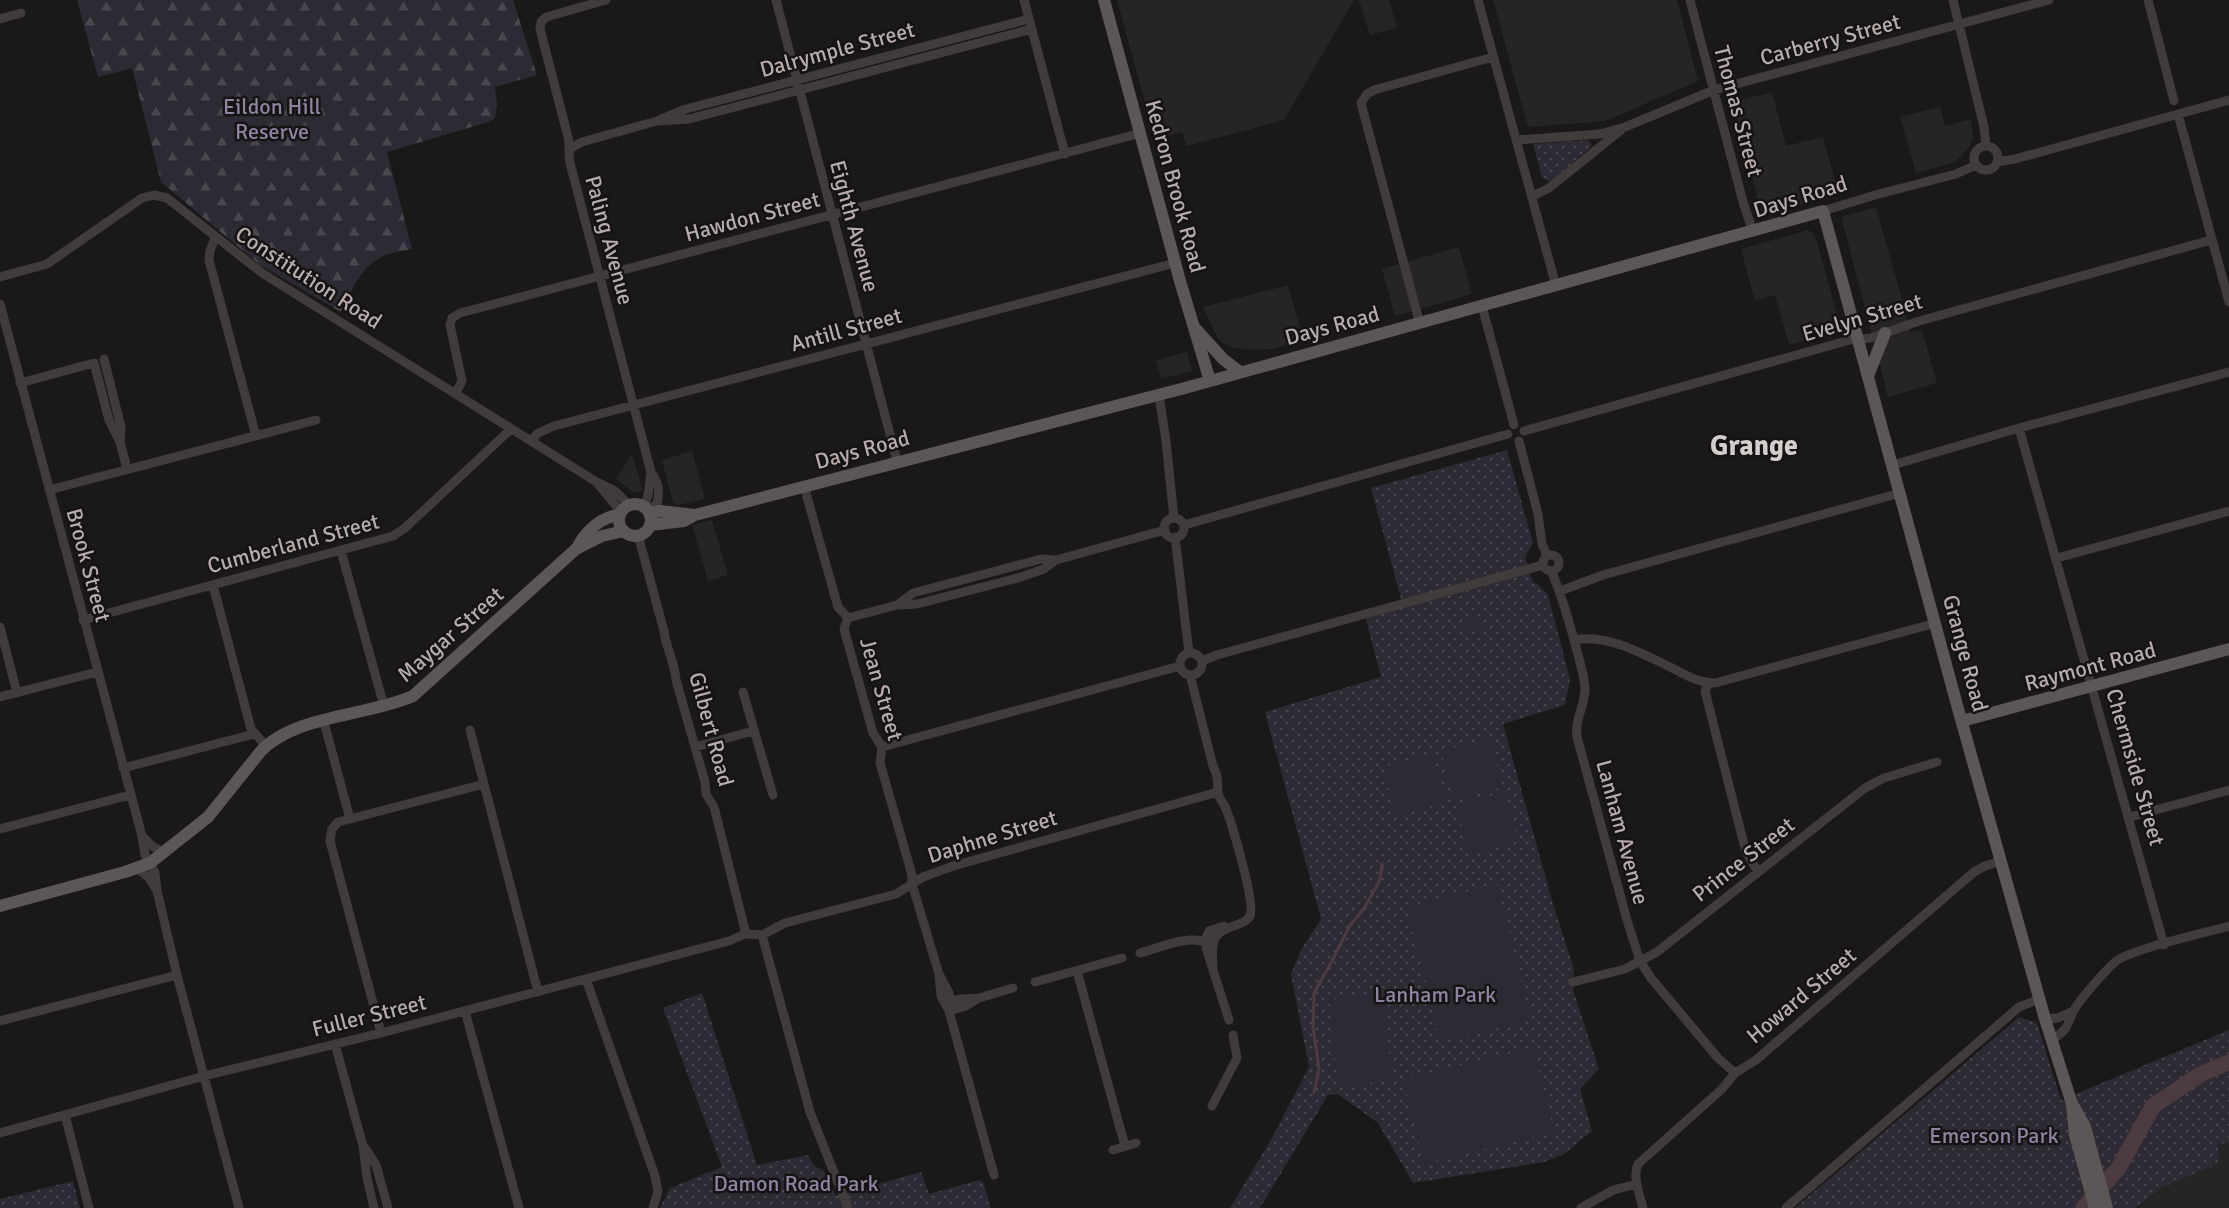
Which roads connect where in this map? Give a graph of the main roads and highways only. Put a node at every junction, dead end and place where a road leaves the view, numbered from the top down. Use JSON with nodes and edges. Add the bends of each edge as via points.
{"nodes":[{"id":1,"x":1104,"y":0,"type":"edge"},
{"id":2,"x":1823,"y":212,"type":"joint"},
{"id":3,"x":1192,"y":324,"type":"junction"},
{"id":4,"x":1885,"y":333,"type":"road end"},
{"id":5,"x":1240,"y":372,"type":"junction"},
{"id":6,"x":1868,"y":376,"type":"junction"},
{"id":7,"x":1210,"y":381,"type":"junction"},
{"id":8,"x":623,"y":511,"type":"junction"},
{"id":9,"x":648,"y":514,"type":"junction"},
{"id":10,"x":624,"y":531,"type":"junction"},
{"id":11,"x":576,"y":549,"type":"junction"},
{"id":12,"x":2229,"y":650,"type":"edge"},
{"id":13,"x":1962,"y":722,"type":"junction"},
{"id":14,"x":0,"y":906,"type":"edge"},
{"id":15,"x":2072,"y":1104,"type":"junction"},
{"id":16,"x":2095,"y":1208,"type":"edge"},
{"id":17,"x":2107,"y":1208,"type":"edge"}],
"edges":[{"from":1,"to":3,"type":"main road","name":"Kedron Brook Road"},
{"from":2,"to":5,"type":"main road","name":"Days Road"},
{"from":2,"to":6,"type":"main road","name":"Grange Road"},
{"from":3,"to":5,"type":"main road"},
{"from":3,"to":7,"type":"main road","name":"Kedron Brook Road"},
{"from":4,"to":6,"type":"main road"},
{"from":5,"to":7,"type":"main road","name":"Days Road"},
{"from":6,"to":13,"type":"main road","name":"Grange Road"},
{"from":7,"to":9,"type":"main road","name":"Days Road","via":[[696,515],[660,511]]},
{"from":8,"to":9,"type":"main road","via":[[634,504]]},
{"from":8,"to":10,"type":"main road","via":[[620,524]]},
{"from":8,"to":11,"type":"main road","name":"Maygar Street","via":[[603,520],[582,538]]},
{"from":9,"to":10,"type":"main road","via":[[645,532],[633,535]]},
{"from":10,"to":11,"type":"main road","name":"Maygar Street","via":[[602,536]]},
{"from":11,"to":14,"type":"main road","name":"Maygar Street","via":[[420,692],[384,706],[290,731],[266,746],[208,817],[150,863]]},
{"from":12,"to":13,"type":"main road","name":"Raymont Road"},
{"from":13,"to":15,"type":"main road","name":"Grange Road"},
{"from":15,"to":16,"type":"main road","name":"Grange Road","via":[[2075,1135]]},
{"from":15,"to":17,"type":"main road","name":"Grange Road","via":[[2085,1127]]}]}
